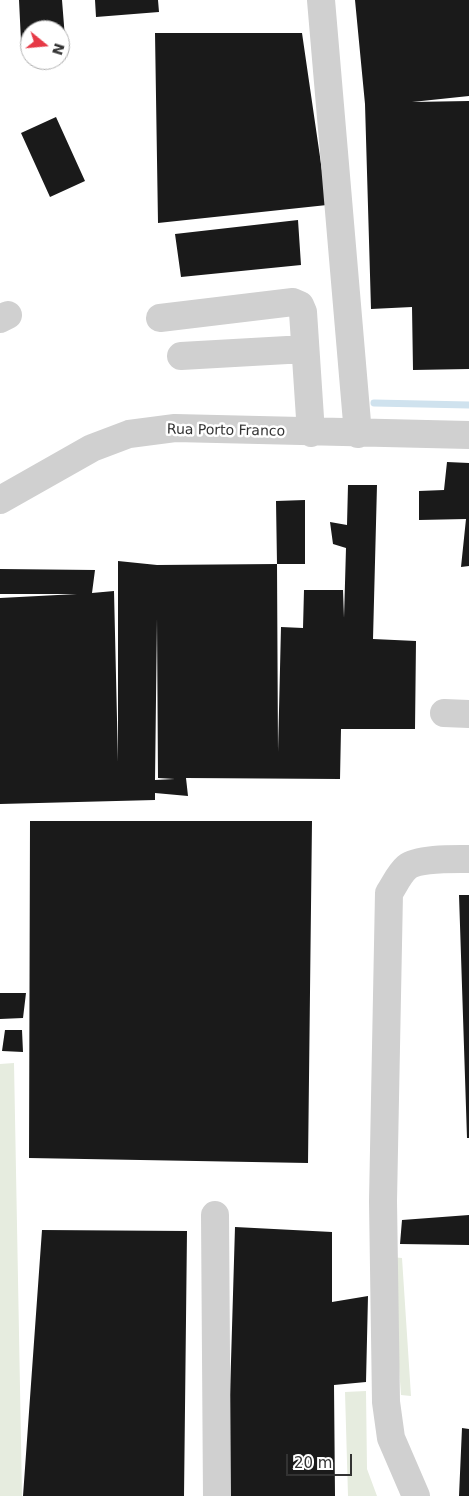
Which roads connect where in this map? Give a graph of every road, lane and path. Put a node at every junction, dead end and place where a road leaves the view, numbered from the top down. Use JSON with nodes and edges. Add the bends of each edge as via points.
{"nodes":[{"id":1,"x":321,"y":0,"type":"edge"},
{"id":2,"x":160,"y":318,"type":"dead end"},
{"id":3,"x":305,"y":349,"type":"junction"},
{"id":4,"x":181,"y":356,"type":"dead end"},
{"id":5,"x":311,"y":433,"type":"junction"},
{"id":6,"x":358,"y":434,"type":"junction"},
{"id":7,"x":469,"y":435,"type":"edge"},
{"id":8,"x":0,"y":500,"type":"edge"},
{"id":9,"x":469,"y":859,"type":"edge"},
{"id":10,"x":215,"y":1216,"type":"dead end"},
{"id":11,"x":217,"y":1496,"type":"edge"},
{"id":12,"x":416,"y":1496,"type":"edge"}],
"edges":[{"from":1,"to":6,"type":"street"},
{"from":2,"to":3,"type":"street","via":[[293,302],[300,305],[302,312]]},
{"from":3,"to":4,"type":"street"},
{"from":3,"to":5,"type":"street"},
{"from":5,"to":6,"type":"street","name":"Rua Porto Franco"},
{"from":5,"to":8,"type":"street","name":"Rua Porto Franco","via":[[175,428],[129,434],[92,448]]},
{"from":6,"to":7,"type":"street","name":"Rua Porto Franco"},
{"from":9,"to":12,"type":"street","via":[[440,859],[409,865],[390,893],[383,1201],[386,1402],[390,1438]]},
{"from":10,"to":11,"type":"street"}]}
